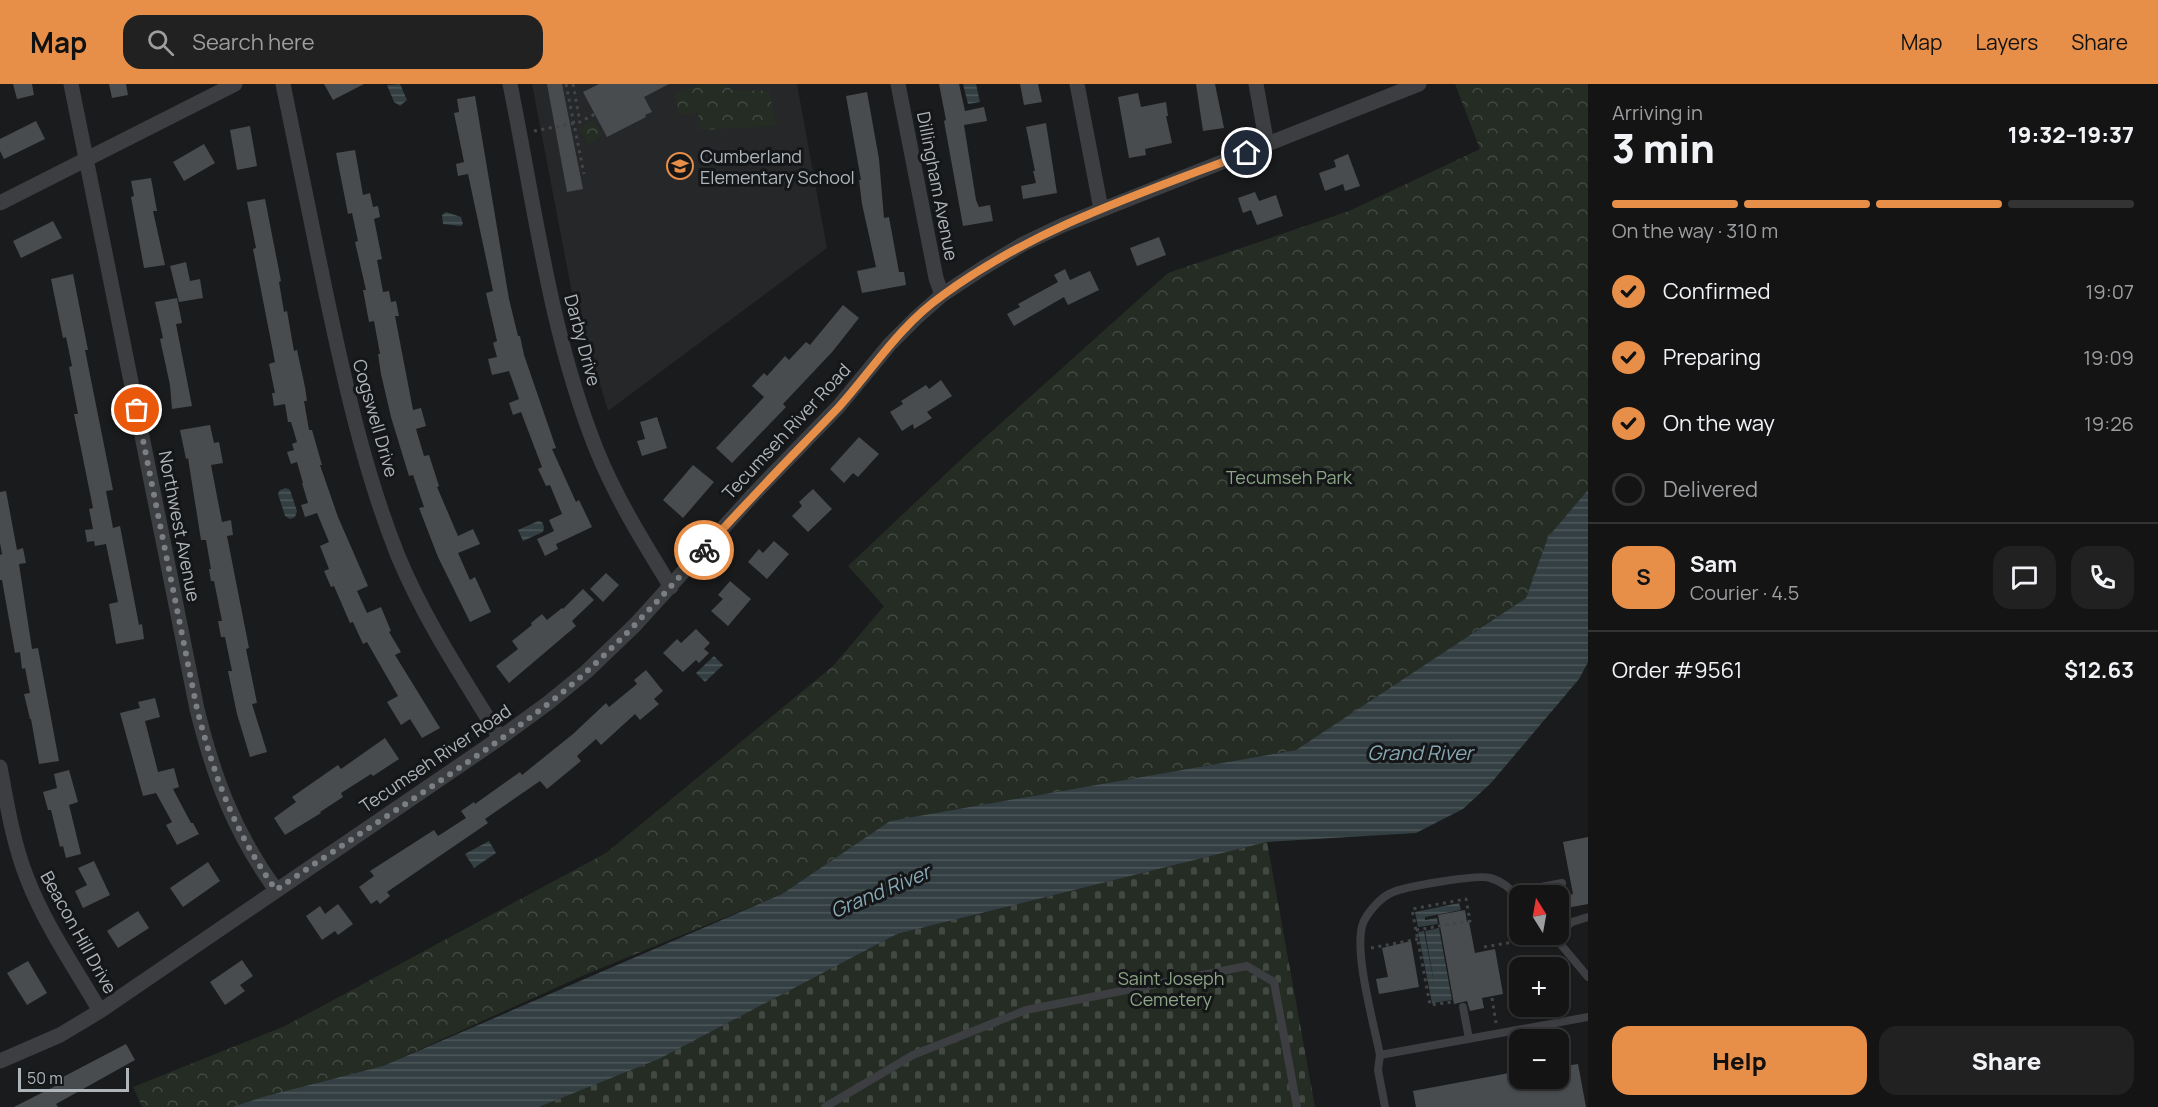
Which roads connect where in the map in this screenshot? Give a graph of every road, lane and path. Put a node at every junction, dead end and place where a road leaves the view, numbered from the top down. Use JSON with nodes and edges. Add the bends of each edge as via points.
{"nodes":[{"id":1,"x":70,"y":84,"type":"edge"},
{"id":2,"x":235,"y":84,"type":"edge"},
{"id":3,"x":282,"y":84,"type":"edge"},
{"id":4,"x":510,"y":84,"type":"edge"},
{"id":5,"x":566,"y":84,"type":"edge"},
{"id":6,"x":573,"y":84,"type":"edge"},
{"id":7,"x":898,"y":84,"type":"edge"},
{"id":8,"x":1077,"y":84,"type":"edge"},
{"id":9,"x":1256,"y":84,"type":"edge"},
{"id":10,"x":1419,"y":84,"type":"edge"},
{"id":11,"x":595,"y":114,"type":"dead end"},
{"id":12,"x":580,"y":122,"type":"junction"},
{"id":13,"x":573,"y":124,"type":"junction"},
{"id":14,"x":520,"y":134,"type":"junction"},
{"id":15,"x":1268,"y":145,"type":"junction"},
{"id":16,"x":86,"y":160,"type":"junction"},
{"id":17,"x":584,"y":174,"type":"dead end"},
{"id":18,"x":0,"y":203,"type":"edge"},
{"id":19,"x":1101,"y":209,"type":"junction"},
{"id":20,"x":942,"y":295,"type":"junction"},
{"id":21,"x":670,"y":587,"type":"junction"},
{"id":22,"x":500,"y":738,"type":"junction"},
{"id":23,"x":0,"y":767,"type":"edge"},
{"id":24,"x":1562,"y":883,"type":"dead end"},
{"id":25,"x":1551,"y":885,"type":"edge"},
{"id":26,"x":1509,"y":888,"type":"edge"},
{"id":27,"x":276,"y":890,"type":"junction"},
{"id":28,"x":1588,"y":917,"type":"edge"},
{"id":29,"x":1569,"y":924,"type":"edge"},
{"id":30,"x":1416,"y":930,"type":"junction"},
{"id":31,"x":1418,"y":939,"type":"junction"},
{"id":32,"x":1509,"y":943,"type":"edge"},
{"id":33,"x":1563,"y":945,"type":"edge"},
{"id":34,"x":1484,"y":947,"type":"dead end"},
{"id":35,"x":1360,"y":950,"type":"junction"},
{"id":36,"x":1588,"y":977,"type":"edge"},
{"id":37,"x":1492,"y":998,"type":"dead end"},
{"id":38,"x":1463,"y":1006,"type":"joint"},
{"id":39,"x":100,"y":1011,"type":"junction"},
{"id":40,"x":1588,"y":1017,"type":"edge"},
{"id":41,"x":1498,"y":1034,"type":"junction"},
{"id":42,"x":1469,"y":1039,"type":"junction"},
{"id":43,"x":1380,"y":1055,"type":"junction"},
{"id":44,"x":0,"y":1061,"type":"edge"},
{"id":45,"x":825,"y":1107,"type":"edge"},
{"id":46,"x":1297,"y":1107,"type":"edge"},
{"id":47,"x":1385,"y":1107,"type":"edge"}],
"edges":[{"from":1,"to":16,"type":"street","name":"Northwest Avenue"},
{"from":2,"to":16,"type":"street"},
{"from":3,"to":22,"type":"street","name":"Cogswell Drive","via":[[342,370],[376,490],[398,555],[420,603]]},
{"from":4,"to":14,"type":"street","name":"Darby Drive"},
{"from":5,"to":13,"type":"path"},
{"from":6,"to":12,"type":"path"},
{"from":7,"to":20,"type":"street","name":"Dillingham Avenue"},
{"from":8,"to":19,"type":"street"},
{"from":9,"to":15,"type":"street"},
{"from":10,"to":15,"type":"street","name":"Tecumseh River Road"},
{"from":11,"to":12,"type":"path"},
{"from":12,"to":13,"type":"path"},
{"from":13,"to":14,"type":"path"},
{"from":13,"to":17,"type":"path"},
{"from":14,"to":21,"type":"street","name":"Darby Drive","via":[[551,298],[579,399],[625,513]]},
{"from":15,"to":19,"type":"street","name":"Tecumseh River Road"},
{"from":16,"to":18,"type":"street"},
{"from":16,"to":27,"type":"street","name":"Northwest Avenue","via":[[207,748],[237,827]]},
{"from":19,"to":20,"type":"street","name":"Tecumseh River Road","via":[[1023,244]]},
{"from":20,"to":21,"type":"street","name":"Tecumseh River Road","via":[[890,344],[839,406]]},
{"from":21,"to":22,"type":"street","name":"Tecumseh River Road","via":[[586,672]]},
{"from":22,"to":27,"type":"street","name":"Tecumseh River Road"},
{"from":23,"to":39,"type":"street","name":"Beacon Hill Drive","via":[[26,877],[38,905]]},
{"from":24,"to":25,"type":"lane"},
{"from":26,"to":35,"type":"lane","via":[[1490,877],[1471,876],[1392,892],[1379,901],[1364,922]]},
{"from":27,"to":39,"type":"street","name":"Tecumseh River Road"},
{"from":28,"to":29,"type":"lane"},
{"from":30,"to":30,"type":"path","via":[[1412,909],[1466,899],[1470,921]]},
{"from":30,"to":31,"type":"path"},
{"from":31,"to":35,"type":"path"},
{"from":31,"to":38,"type":"path","via":[[1430,1005],[1452,1002],[1454,1008]]},
{"from":32,"to":34,"type":"path"},
{"from":33,"to":36,"type":"lane"},
{"from":35,"to":43,"type":"lane"},
{"from":37,"to":41,"type":"path"},
{"from":38,"to":42,"type":"lane"},
{"from":39,"to":44,"type":"street","name":"Tecumseh River Road","via":[[60,1035]]},
{"from":40,"to":41,"type":"lane"},
{"from":41,"to":42,"type":"lane"},
{"from":42,"to":43,"type":"lane"},
{"from":43,"to":47,"type":"lane","via":[[1378,1070]]},
{"from":45,"to":46,"type":"lane","via":[[913,1055],[1026,1010],[1247,966],[1274,982]]}]}
